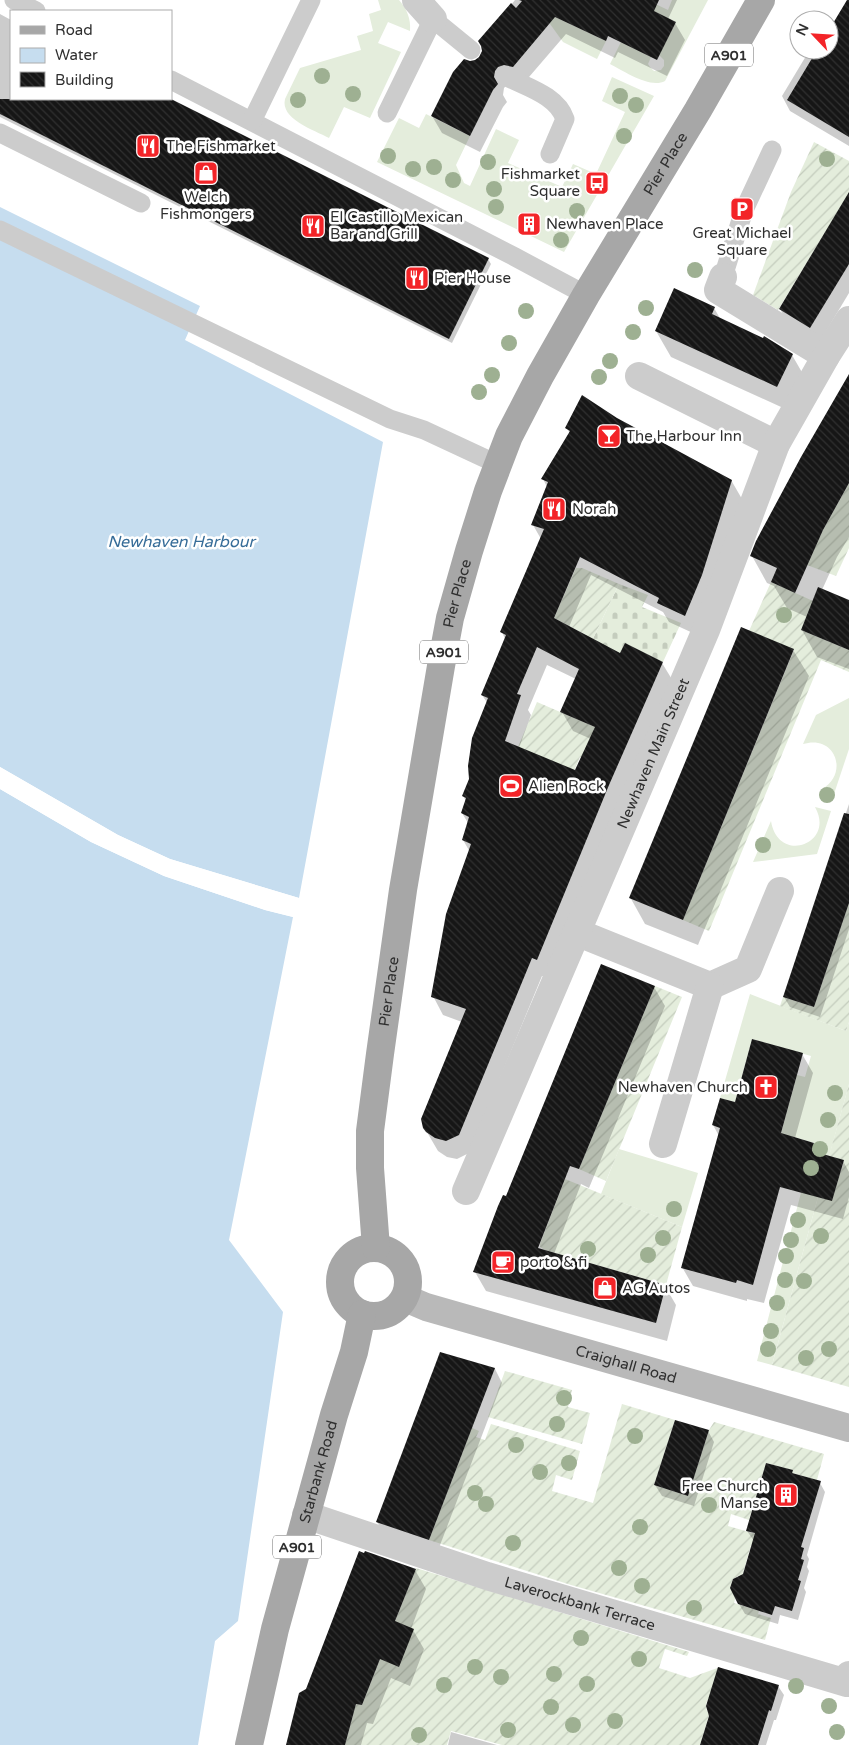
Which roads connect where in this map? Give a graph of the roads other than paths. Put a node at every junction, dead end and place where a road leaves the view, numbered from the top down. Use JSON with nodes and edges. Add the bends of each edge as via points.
{"nodes":[{"id":1,"x":14,"y":0,"type":"edge"},
{"id":2,"x":311,"y":0,"type":"edge"},
{"id":3,"x":760,"y":0,"type":"edge"},
{"id":4,"x":424,"y":9,"type":"edge"},
{"id":5,"x":34,"y":10,"type":"edge"},
{"id":6,"x":471,"y":50,"type":"dead end"},
{"id":7,"x":505,"y":76,"type":"dead end"},
{"id":8,"x":172,"y":81,"type":"edge"},
{"id":9,"x":387,"y":113,"type":"dead end"},
{"id":10,"x":252,"y":121,"type":"junction"},
{"id":11,"x":0,"y":133,"type":"edge"},
{"id":12,"x":772,"y":150,"type":"dead end"},
{"id":13,"x":550,"y":154,"type":"dead end"},
{"id":14,"x":141,"y":203,"type":"dead end"},
{"id":15,"x":0,"y":230,"type":"edge"},
{"id":16,"x":723,"y":276,"type":"joint"},
{"id":17,"x":586,"y":295,"type":"junction"},
{"id":18,"x":849,"y":320,"type":"edge"},
{"id":19,"x":826,"y":356,"type":"junction"},
{"id":20,"x":638,"y":376,"type":"dead end"},
{"id":21,"x":776,"y":444,"type":"junction"},
{"id":22,"x":497,"y":464,"type":"junction"},
{"id":23,"x":780,"y":891,"type":"dead end"},
{"id":24,"x":576,"y":932,"type":"junction"},
{"id":25,"x":710,"y":986,"type":"junction"},
{"id":26,"x":663,"y":1144,"type":"dead end"},
{"id":27,"x":466,"y":1191,"type":"dead end"},
{"id":28,"x":376,"y":1248,"type":"junction"},
{"id":29,"x":404,"y":1298,"type":"junction"},
{"id":30,"x":362,"y":1314,"type":"junction"},
{"id":31,"x":849,"y":1428,"type":"edge"},
{"id":32,"x":306,"y":1515,"type":"junction"},
{"id":33,"x":849,"y":1675,"type":"edge"},
{"id":34,"x":248,"y":1745,"type":"edge"}],
"edges":[{"from":1,"to":5,"type":"lane"},
{"from":2,"to":10,"type":"lane"},
{"from":3,"to":17,"type":"main road","name":"Pier Place","number":"A901"},
{"from":4,"to":6,"type":"lane"},
{"from":4,"to":9,"type":"lane"},
{"from":7,"to":13,"type":"lane","via":[[553,100],[563,112],[565,119]]},
{"from":8,"to":10,"type":"lane"},
{"from":10,"to":17,"type":"lane"},
{"from":11,"to":14,"type":"lane"},
{"from":12,"to":16,"type":"lane","via":[[744,210]]},
{"from":15,"to":22,"type":"lane","via":[[390,419],[424,430]]},
{"from":16,"to":19,"type":"street","via":[[718,290]]},
{"from":17,"to":22,"type":"main road","name":"Pier Place","number":"A901","via":[[540,376]]},
{"from":18,"to":19,"type":"street","name":"Newhaven Main Street"},
{"from":19,"to":21,"type":"street","name":"Newhaven Main Street"},
{"from":20,"to":21,"type":"street"},
{"from":21,"to":24,"type":"street","name":"Newhaven Main Street","via":[[706,630]]},
{"from":22,"to":28,"type":"main road","name":"Pier Place","number":"A901","via":[[450,618],[403,890],[370,1131]]},
{"from":23,"to":25,"type":"street","via":[[748,969]]},
{"from":24,"to":25,"type":"street"},
{"from":24,"to":27,"type":"street","name":"Newhaven Main Street"},
{"from":25,"to":26,"type":"street"},
{"from":28,"to":29,"type":"main road","via":[[389,1251],[404,1265],[408,1278]]},
{"from":28,"to":30,"type":"main road","via":[[353,1255],[341,1275],[344,1299]]},
{"from":29,"to":30,"type":"main road","via":[[397,1308],[386,1314]]},
{"from":29,"to":31,"type":"street","name":"Craighall Road"},
{"from":30,"to":32,"type":"main road","name":"Starbank Road","number":"A901"},
{"from":32,"to":33,"type":"street","name":"Laverockbank Terrace","via":[[487,1576],[828,1677],[847,1682]]},
{"from":32,"to":34,"type":"main road","name":"Starbank Road","number":"A901"}]}
